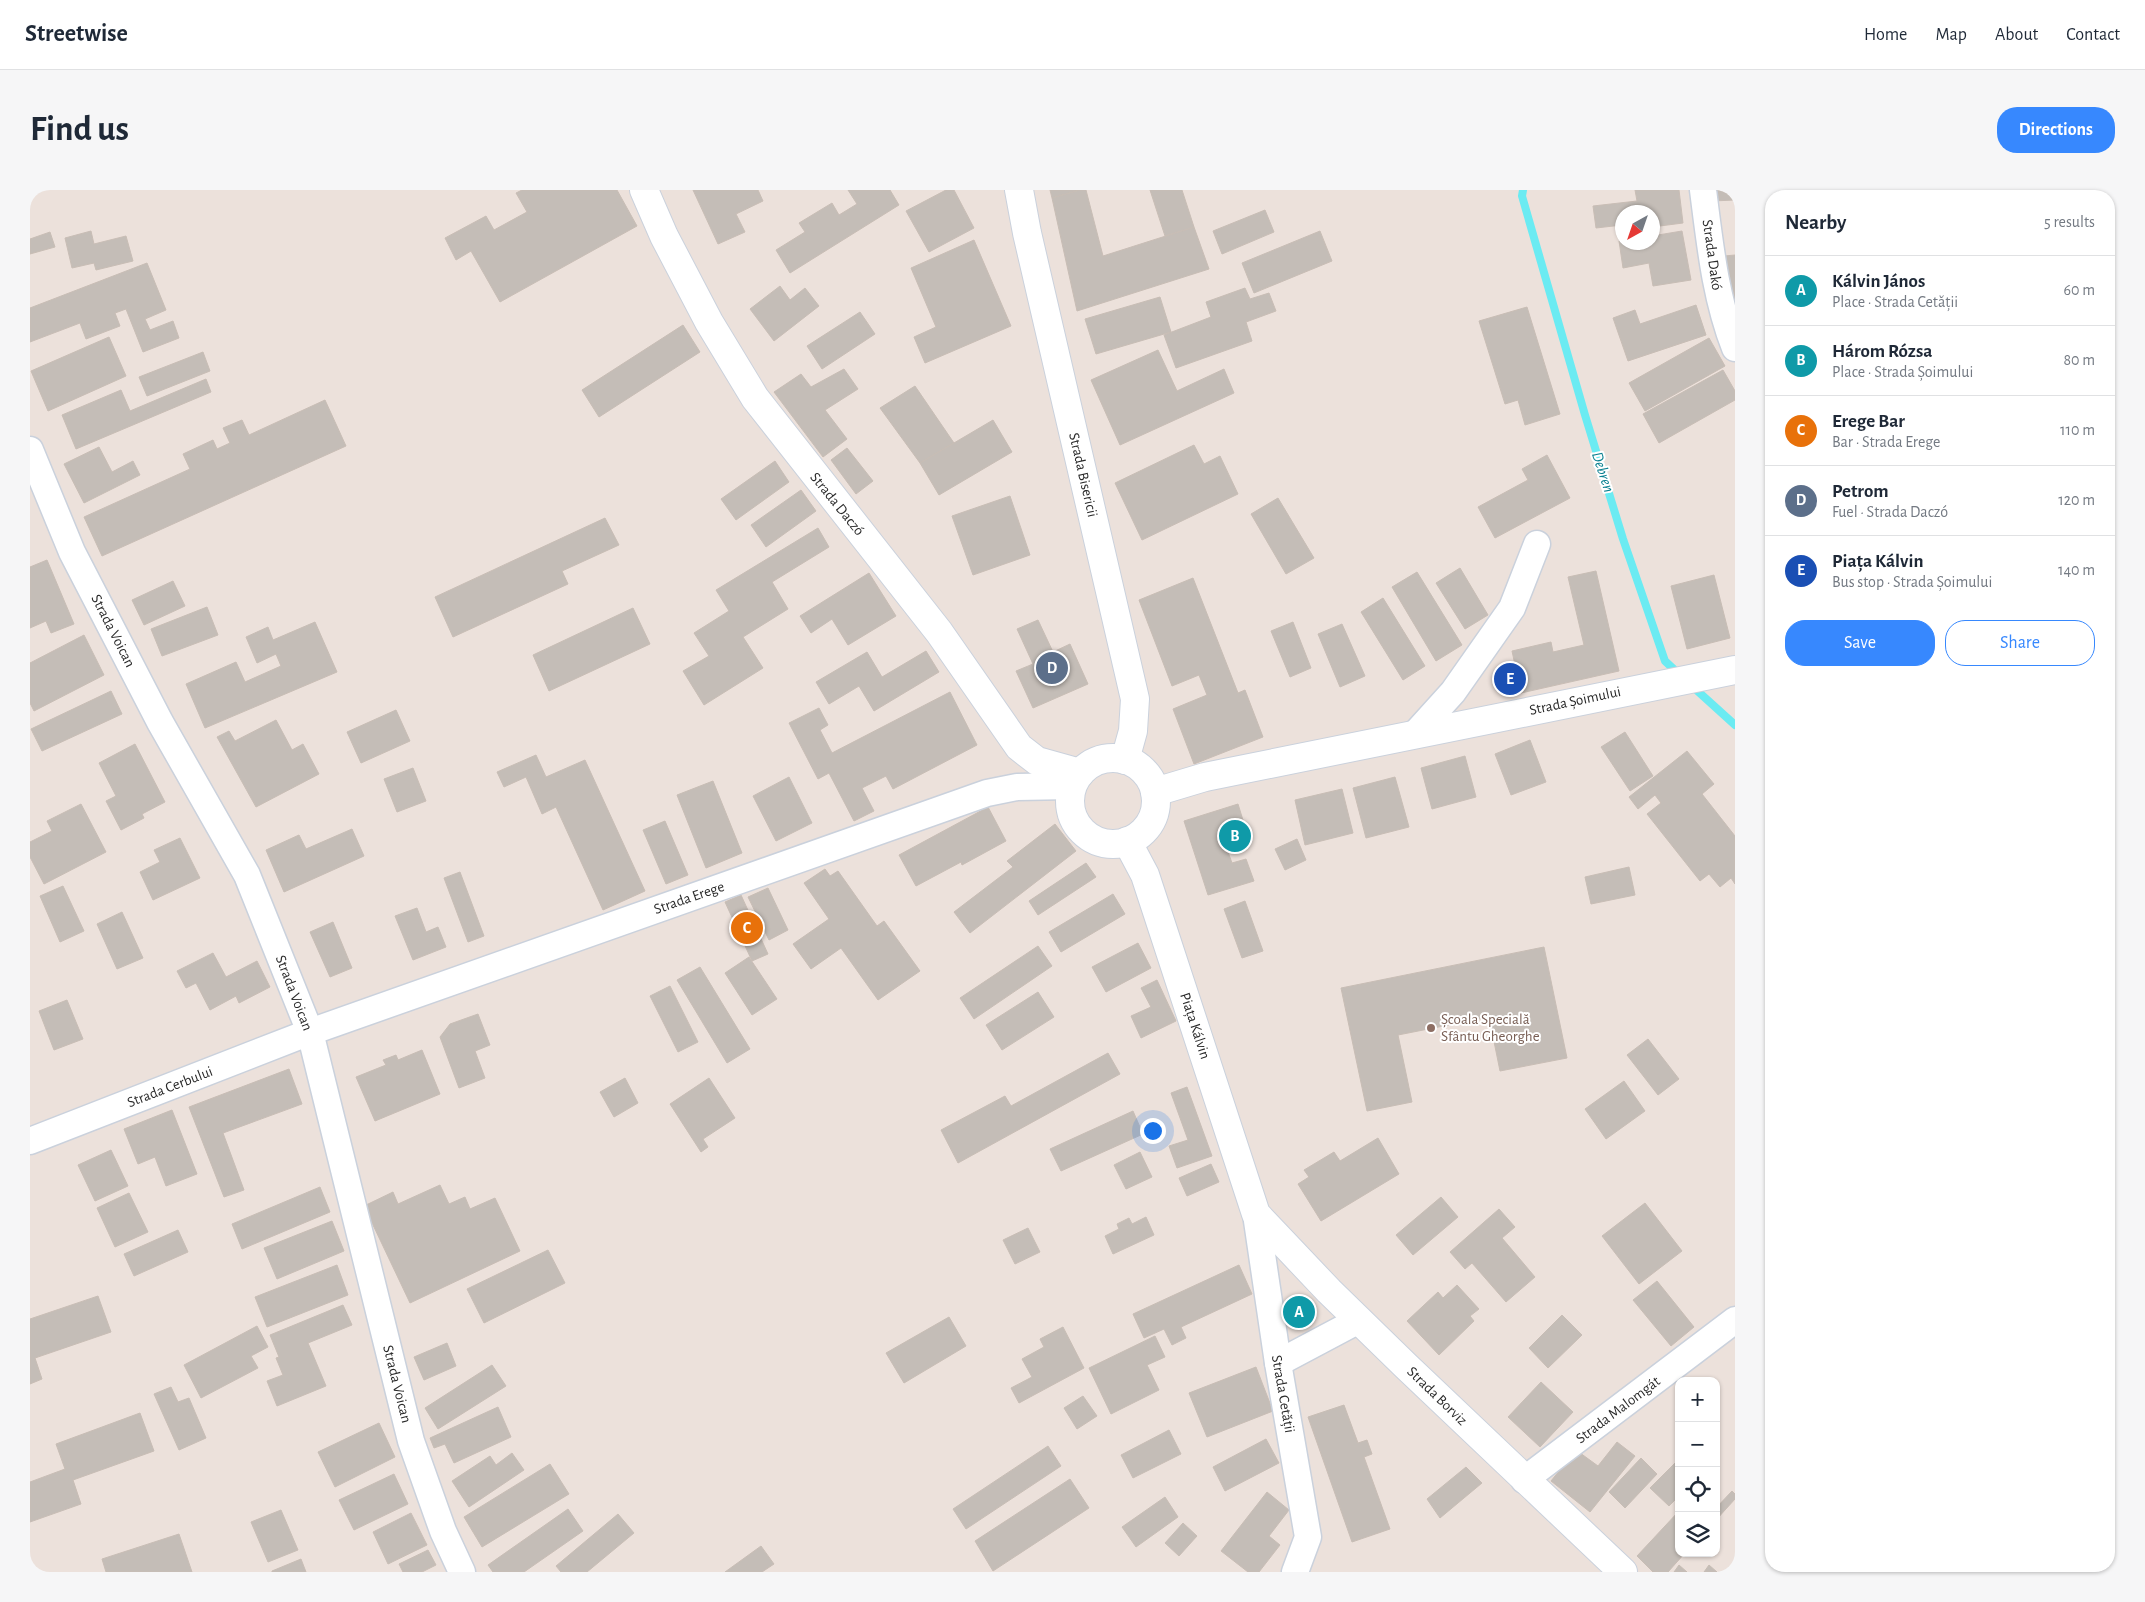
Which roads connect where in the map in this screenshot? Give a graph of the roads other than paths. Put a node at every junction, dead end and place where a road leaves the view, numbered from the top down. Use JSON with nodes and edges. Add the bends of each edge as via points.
{"nodes":[{"id":1,"x":644,"y":190,"type":"edge"},
{"id":2,"x":1019,"y":190,"type":"edge"},
{"id":3,"x":1703,"y":190,"type":"edge"},
{"id":4,"x":1735,"y":348,"type":"edge"},
{"id":5,"x":30,"y":450,"type":"edge"},
{"id":6,"x":1537,"y":544,"type":"dead end"},
{"id":7,"x":1725,"y":672,"type":"edge"},
{"id":8,"x":1415,"y":734,"type":"junction"},
{"id":9,"x":1125,"y":760,"type":"junction"},
{"id":10,"x":1076,"y":780,"type":"junction"},
{"id":11,"x":1155,"y":792,"type":"junction"},
{"id":12,"x":1127,"y":841,"type":"junction"},
{"id":13,"x":310,"y":1032,"type":"junction"},
{"id":14,"x":30,"y":1141,"type":"edge"},
{"id":15,"x":1256,"y":1214,"type":"junction"},
{"id":16,"x":1358,"y":1320,"type":"junction"},
{"id":17,"x":1735,"y":1320,"type":"edge"},
{"id":18,"x":1278,"y":1362,"type":"junction"},
{"id":19,"x":1524,"y":1480,"type":"junction"},
{"id":20,"x":462,"y":1572,"type":"edge"},
{"id":21,"x":1295,"y":1572,"type":"edge"},
{"id":22,"x":1623,"y":1572,"type":"edge"}],
"edges":[{"from":1,"to":10,"type":"main road","name":"Strada Daczó","via":[[709,322],[755,398],[939,632],[1020,747],[1037,761]]},
{"from":2,"to":9,"type":"main road","name":"Strada Bisericii","via":[[1135,699],[1133,731]]},
{"from":3,"to":4,"type":"street","name":"Strada Dakó","via":[[1716,287]]},
{"from":5,"to":13,"type":"street","name":"Strada Voican","via":[[72,552],[160,722],[247,875]]},
{"from":6,"to":8,"type":"street","via":[[1512,608],[1452,692]]},
{"from":7,"to":8,"type":"main road","name":"Strada Șoimului"},
{"from":8,"to":11,"type":"main road","name":"Strada Șoimului","via":[[1205,777]]},
{"from":9,"to":10,"type":"main road","via":[[1098,760]]},
{"from":9,"to":11,"type":"main road","via":[[1144,772]]},
{"from":10,"to":12,"type":"main road","via":[[1070,800],[1078,826],[1088,836],[1106,843]]},
{"from":10,"to":13,"type":"street","name":"Strada Erege","via":[[987,793]]},
{"from":11,"to":12,"type":"main road","via":[[1156,804],[1147,827]]},
{"from":12,"to":15,"type":"main road","name":"Piața Kálvin","via":[[1145,874]]},
{"from":13,"to":14,"type":"street","name":"Strada Cerbului"},
{"from":13,"to":20,"type":"street","name":"Strada Voican","via":[[411,1441],[443,1531]]},
{"from":15,"to":16,"type":"main road","name":"Strada Borviz"},
{"from":15,"to":18,"type":"street","name":"Strada Cetății"},
{"from":16,"to":18,"type":"street"},
{"from":16,"to":19,"type":"main road","name":"Strada Borviz"},
{"from":17,"to":19,"type":"street","name":"Strada Malomgát"},
{"from":18,"to":21,"type":"street","name":"Strada Cetății","via":[[1308,1536]]},
{"from":19,"to":22,"type":"main road","name":"Strada Borviz"}]}
